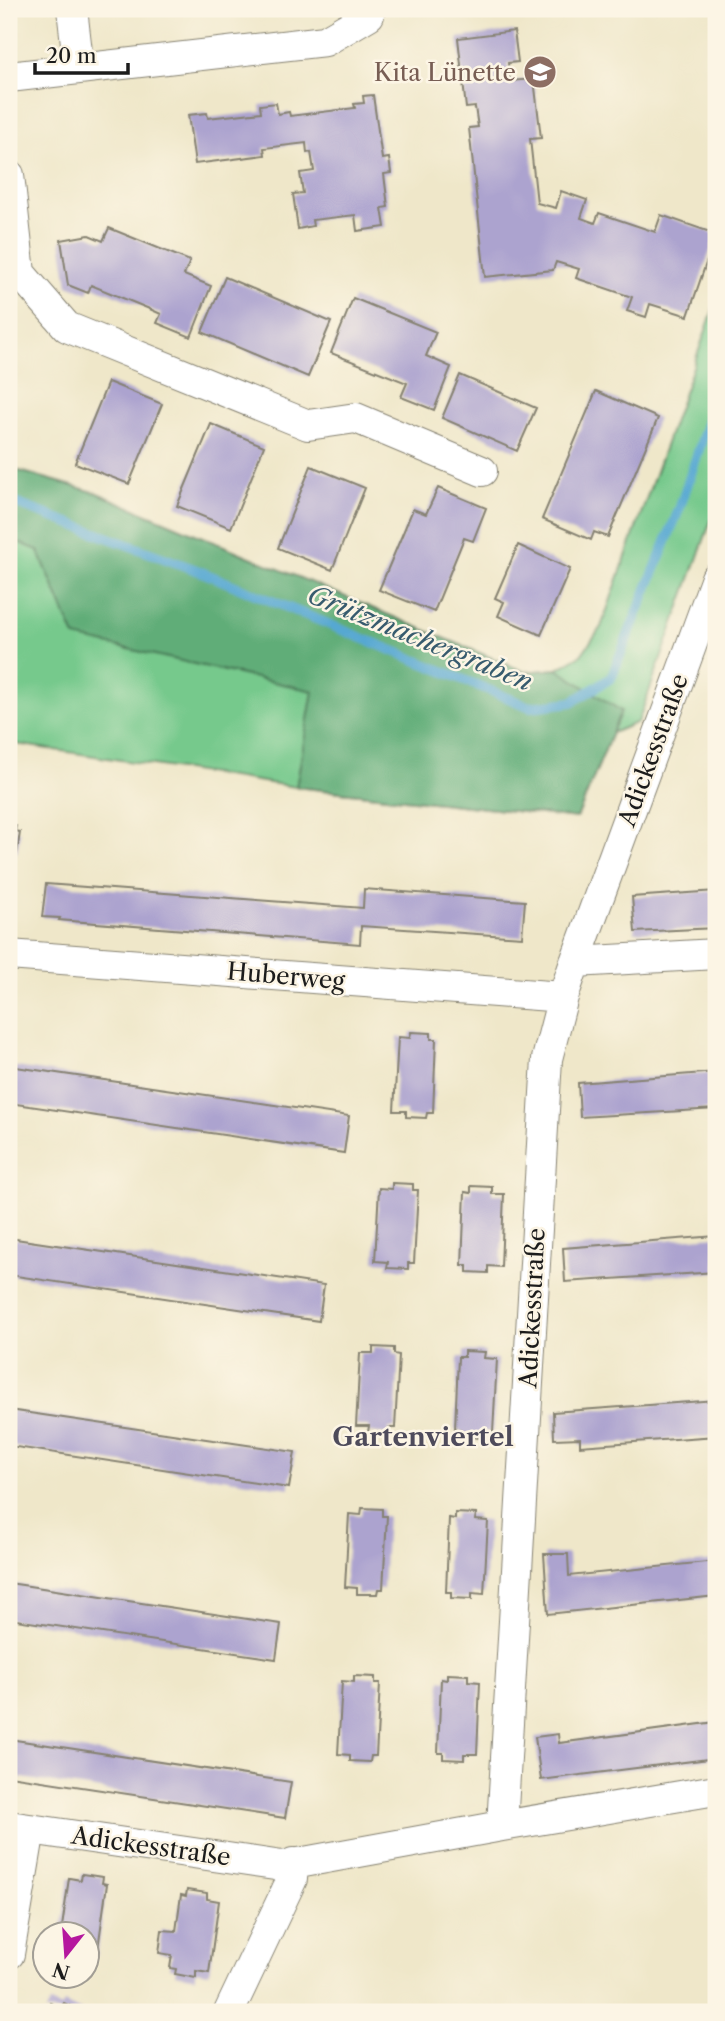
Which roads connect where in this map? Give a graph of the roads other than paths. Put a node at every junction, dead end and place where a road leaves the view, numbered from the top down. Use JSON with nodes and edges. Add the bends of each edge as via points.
{"nodes":[{"id":1,"x":72,"y":9,"type":"edge"},
{"id":2,"x":369,"y":15,"type":"dead end"},
{"id":3,"x":79,"y":69,"type":"junction"},
{"id":4,"x":9,"y":76,"type":"edge"},
{"id":5,"x":9,"y":175,"type":"edge"},
{"id":6,"x":482,"y":471,"type":"dead end"},
{"id":7,"x":716,"y":578,"type":"edge"},
{"id":8,"x":716,"y":954,"type":"edge"},
{"id":9,"x":9,"y":955,"type":"edge"},
{"id":10,"x":575,"y":962,"type":"junction"},
{"id":11,"x":563,"y":997,"type":"junction"},
{"id":12,"x":716,"y":1790,"type":"edge"},
{"id":13,"x":502,"y":1826,"type":"junction"},
{"id":14,"x":19,"y":1827,"type":"edge"},
{"id":15,"x":293,"y":1863,"type":"junction"},
{"id":16,"x":9,"y":1954,"type":"edge"},
{"id":17,"x":229,"y":2012,"type":"edge"}],
"edges":[{"from":1,"to":3,"type":"street"},
{"from":2,"to":3,"type":"street","via":[[325,41]]},
{"from":3,"to":4,"type":"street"},
{"from":5,"to":6,"type":"street","via":[[20,273],[67,327],[307,425],[356,418]]},
{"from":7,"to":10,"type":"street","name":"Adickesstraße"},
{"from":8,"to":10,"type":"street"},
{"from":9,"to":11,"type":"street","name":"Huberweg"},
{"from":10,"to":11,"type":"street","name":"Adickesstraße"},
{"from":11,"to":13,"type":"street","name":"Adickesstraße","via":[[547,1059]]},
{"from":12,"to":13,"type":"street","name":"Adickesstraße"},
{"from":13,"to":15,"type":"street","name":"Adickesstraße"},
{"from":14,"to":15,"type":"street","name":"Adickesstraße","via":[[282,1866]]},
{"from":14,"to":16,"type":"street"},
{"from":15,"to":17,"type":"street","via":[[292,1879]]}]}
